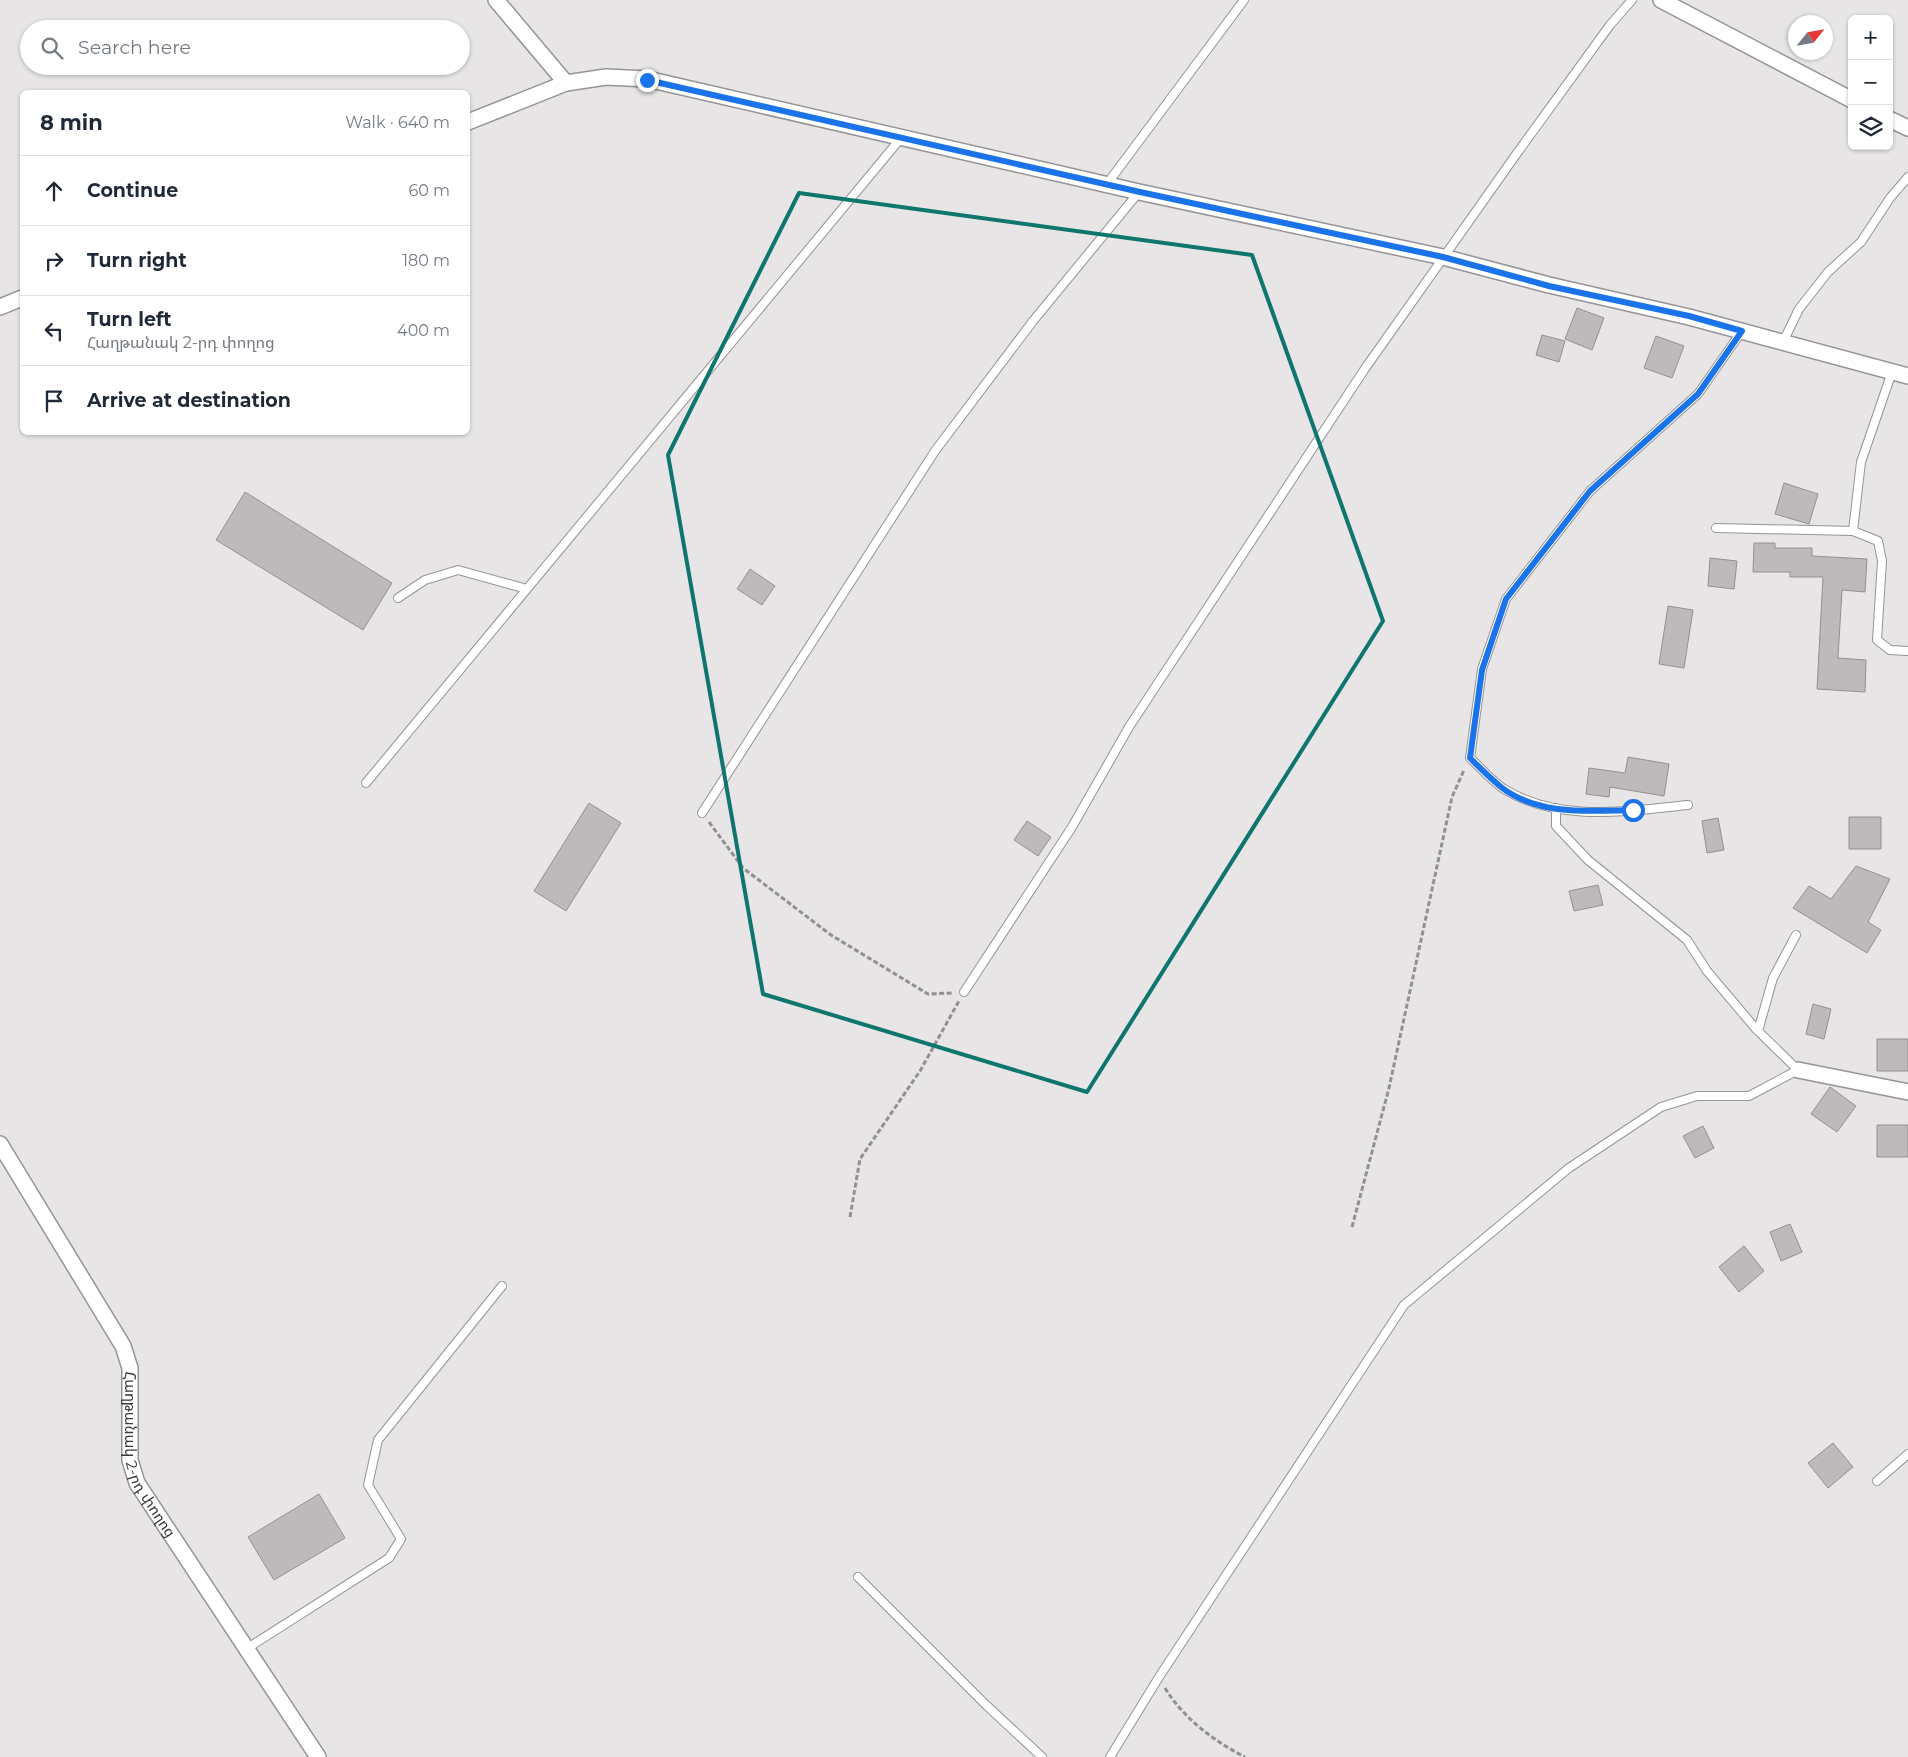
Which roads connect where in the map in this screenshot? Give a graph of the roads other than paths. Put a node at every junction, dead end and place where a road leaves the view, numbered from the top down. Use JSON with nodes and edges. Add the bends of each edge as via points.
{"nodes":[{"id":1,"x":496,"y":0,"type":"edge"},
{"id":2,"x":1244,"y":0,"type":"edge"},
{"id":3,"x":1632,"y":0,"type":"edge"},
{"id":4,"x":1661,"y":0,"type":"edge"},
{"id":5,"x":566,"y":83,"type":"junction"},
{"id":6,"x":1848,"y":98,"type":"edge"},
{"id":7,"x":470,"y":121,"type":"edge"},
{"id":8,"x":1893,"y":121,"type":"edge"},
{"id":9,"x":1908,"y":128,"type":"edge"},
{"id":10,"x":901,"y":138,"type":"junction"},
{"id":11,"x":1908,"y":177,"type":"edge"},
{"id":12,"x":1107,"y":184,"type":"junction"},
{"id":13,"x":1140,"y":192,"type":"junction"},
{"id":14,"x":1443,"y":257,"type":"junction"},
{"id":15,"x":20,"y":299,"type":"edge"},
{"id":16,"x":0,"y":307,"type":"edge"},
{"id":17,"x":1742,"y":331,"type":"junction"},
{"id":18,"x":1783,"y":342,"type":"junction"},
{"id":19,"x":1892,"y":372,"type":"junction"},
{"id":20,"x":1908,"y":376,"type":"edge"},
{"id":21,"x":1716,"y":528,"type":"dead end"},
{"id":22,"x":1854,"y":530,"type":"junction"},
{"id":23,"x":527,"y":589,"type":"junction"},
{"id":24,"x":398,"y":598,"type":"dead end"},
{"id":25,"x":1908,"y":651,"type":"edge"},
{"id":26,"x":366,"y":783,"type":"dead end"},
{"id":27,"x":1688,"y":805,"type":"dead end"},
{"id":28,"x":1556,"y":808,"type":"junction"},
{"id":29,"x":702,"y":813,"type":"road end"},
{"id":30,"x":1796,"y":935,"type":"dead end"},
{"id":31,"x":964,"y":992,"type":"road end"},
{"id":32,"x":1758,"y":1030,"type":"junction"},
{"id":33,"x":1798,"y":1070,"type":"junction"},
{"id":34,"x":1908,"y":1092,"type":"edge"},
{"id":35,"x":0,"y":1144,"type":"edge"},
{"id":36,"x":502,"y":1286,"type":"dead end"},
{"id":37,"x":1908,"y":1454,"type":"edge"},
{"id":38,"x":1877,"y":1481,"type":"dead end"},
{"id":39,"x":858,"y":1577,"type":"dead end"},
{"id":40,"x":246,"y":1649,"type":"junction"},
{"id":41,"x":318,"y":1757,"type":"edge"},
{"id":42,"x":1042,"y":1757,"type":"edge"},
{"id":43,"x":1110,"y":1757,"type":"edge"}],
"edges":[{"from":1,"to":5,"type":"street"},
{"from":2,"to":12,"type":"lane"},
{"from":3,"to":14,"type":"lane","via":[[1605,32]]},
{"from":4,"to":6,"type":"street"},
{"from":5,"to":7,"type":"street"},
{"from":5,"to":10,"type":"street","via":[[606,76],[647,80]]},
{"from":8,"to":9,"type":"street"},
{"from":10,"to":12,"type":"street"},
{"from":10,"to":23,"type":"lane"},
{"from":11,"to":18,"type":"lane","via":[[1861,242],[1828,272],[1799,309]]},
{"from":12,"to":13,"type":"street"},
{"from":13,"to":14,"type":"street"},
{"from":13,"to":29,"type":"lane","via":[[1033,321],[935,451]]},
{"from":14,"to":17,"type":"street"},
{"from":14,"to":31,"type":"lane","via":[[1364,370],[1129,727],[1072,827]]},
{"from":15,"to":16,"type":"street"},
{"from":17,"to":18,"type":"street"},
{"from":17,"to":28,"type":"lane","via":[[1698,394],[1590,491],[1506,599],[1482,670],[1470,758],[1502,788],[1532,804]]},
{"from":18,"to":19,"type":"street"},
{"from":19,"to":20,"type":"street"},
{"from":19,"to":22,"type":"lane","via":[[1861,462]]},
{"from":21,"to":22,"type":"lane"},
{"from":22,"to":25,"type":"lane","via":[[1878,541],[1882,561],[1877,640],[1890,650]]},
{"from":23,"to":24,"type":"lane","via":[[458,570],[425,580]]},
{"from":23,"to":26,"type":"lane"},
{"from":27,"to":28,"type":"lane","via":[[1574,812]]},
{"from":28,"to":32,"type":"lane","via":[[1556,826],[1588,860],[1687,940],[1707,971]]},
{"from":30,"to":32,"type":"lane","via":[[1773,978]]},
{"from":32,"to":33,"type":"lane"},
{"from":33,"to":34,"type":"street"},
{"from":33,"to":43,"type":"lane","via":[[1749,1096],[1697,1096],[1661,1107],[1568,1168],[1404,1305]]},
{"from":35,"to":40,"type":"street","name":"Հաղթանակ 2-րդ փողոց","via":[[123,1346],[130,1368],[130,1460],[138,1483]]},
{"from":36,"to":40,"type":"lane","via":[[378,1440],[368,1485],[401,1539],[389,1558]]},
{"from":37,"to":38,"type":"lane"},
{"from":39,"to":42,"type":"lane"},
{"from":40,"to":41,"type":"street","name":"Հաղթանակ 2-րդ փողոց"}]}
